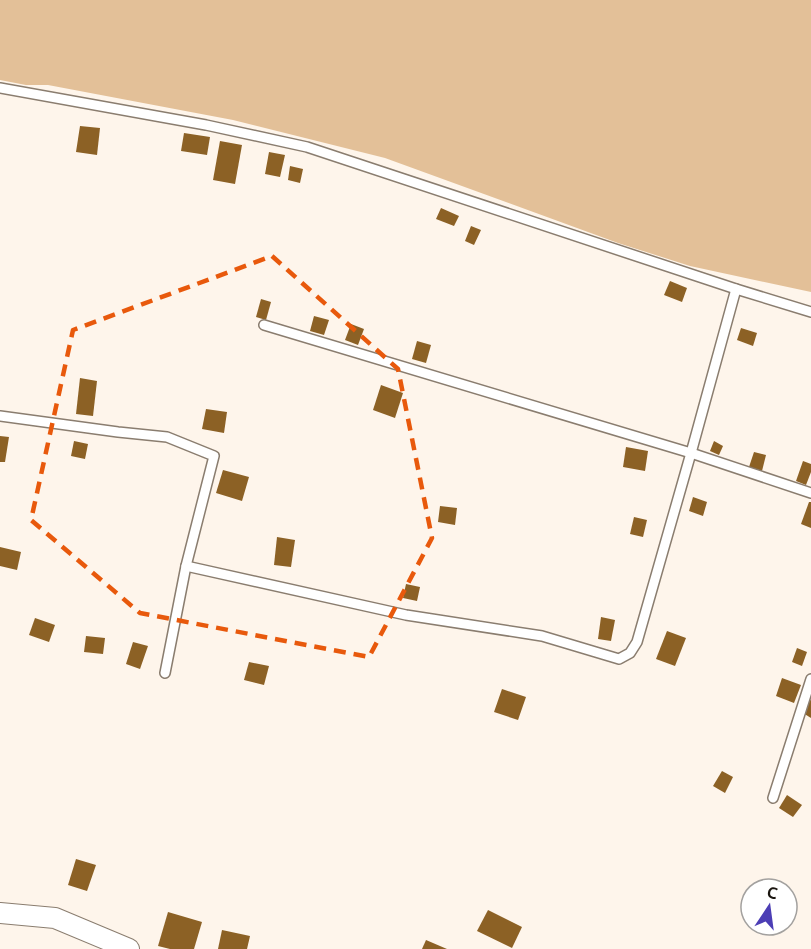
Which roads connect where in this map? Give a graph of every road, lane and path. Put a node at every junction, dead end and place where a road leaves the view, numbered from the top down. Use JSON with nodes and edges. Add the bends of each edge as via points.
{"nodes":[{"id":1,"x":0,"y":88,"type":"edge"},
{"id":2,"x":736,"y":289,"type":"junction"},
{"id":3,"x":811,"y":312,"type":"edge"},
{"id":4,"x":264,"y":325,"type":"dead end"},
{"id":5,"x":0,"y":416,"type":"edge"},
{"id":6,"x":692,"y":453,"type":"junction"},
{"id":7,"x":811,"y":493,"type":"edge"},
{"id":8,"x":186,"y":566,"type":"junction"},
{"id":9,"x":165,"y":673,"type":"dead end"},
{"id":10,"x":811,"y":679,"type":"edge"},
{"id":11,"x":773,"y":798,"type":"dead end"},
{"id":12,"x":0,"y":913,"type":"edge"},
{"id":13,"x":94,"y":942,"type":"edge"},
{"id":14,"x":129,"y":949,"type":"edge"}],
"edges":[{"from":1,"to":2,"type":"lane","via":[[206,124],[307,147]]},
{"from":2,"to":3,"type":"lane"},
{"from":2,"to":6,"type":"lane"},
{"from":4,"to":6,"type":"lane"},
{"from":5,"to":8,"type":"lane","via":[[167,437],[214,456]]},
{"from":6,"to":7,"type":"lane"},
{"from":6,"to":8,"type":"lane","via":[[637,642],[630,653],[619,659],[542,636],[406,615]]},
{"from":8,"to":9,"type":"lane"},
{"from":10,"to":11,"type":"lane"},
{"from":12,"to":13,"type":"street","via":[[55,918]]},
{"from":13,"to":14,"type":"street"}]}
